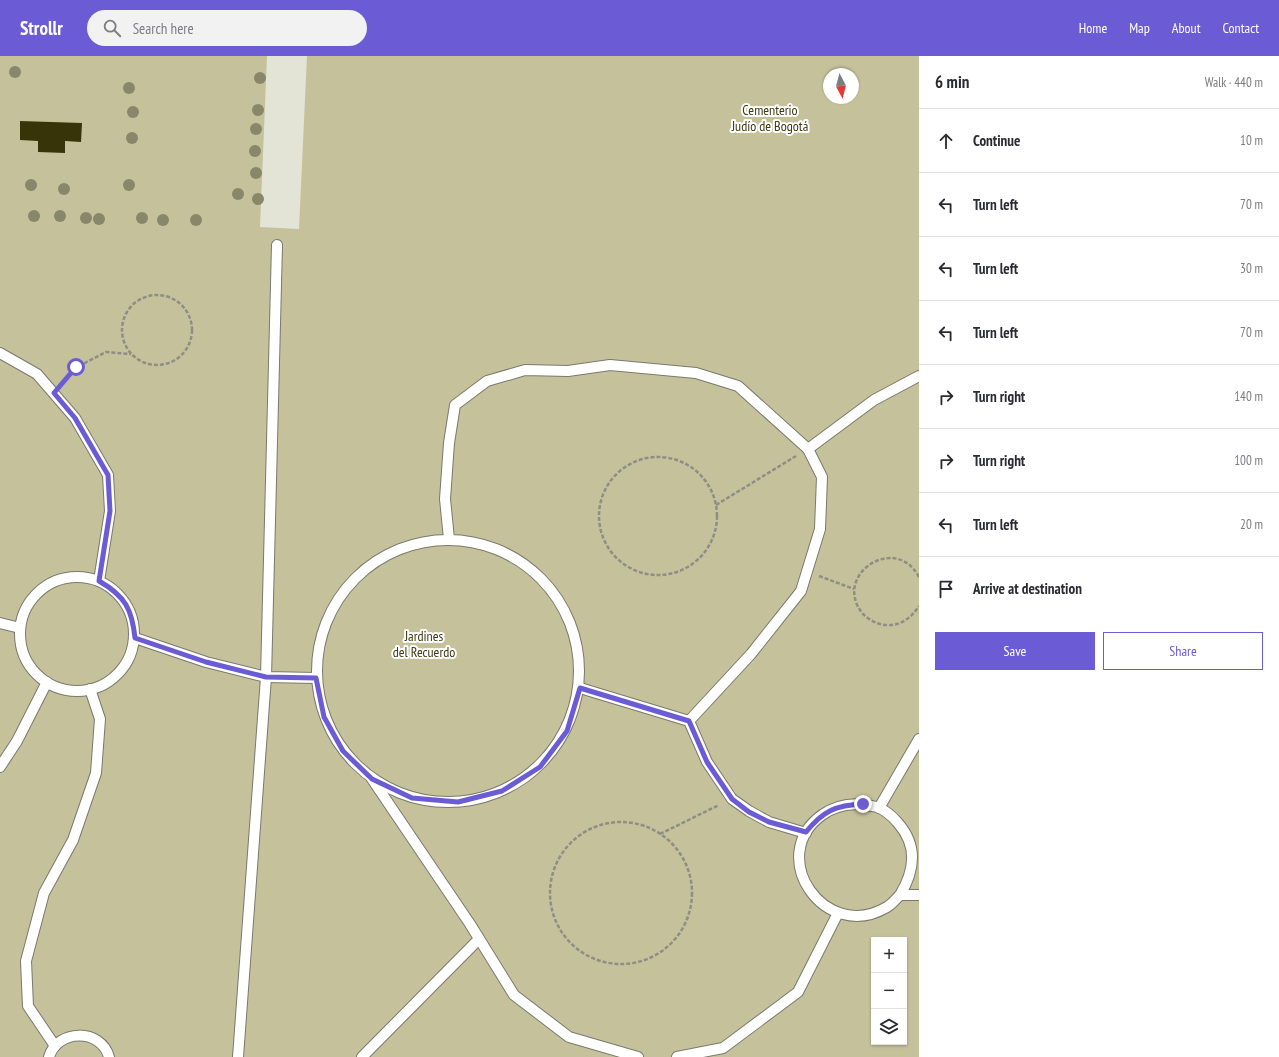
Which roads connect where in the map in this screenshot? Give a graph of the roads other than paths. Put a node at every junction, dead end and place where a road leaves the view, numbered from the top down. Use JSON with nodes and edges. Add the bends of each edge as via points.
{"nodes":[{"id":1,"x":277,"y":245,"type":"dead end"},
{"id":2,"x":0,"y":353,"type":"edge"},
{"id":3,"x":919,"y":376,"type":"edge"},
{"id":4,"x":808,"y":448,"type":"junction"},
{"id":5,"x":449,"y":539,"type":"junction"},
{"id":6,"x":99,"y":581,"type":"junction"},
{"id":7,"x":0,"y":623,"type":"edge"},
{"id":8,"x":20,"y":628,"type":"junction"},
{"id":9,"x":135,"y":638,"type":"junction"},
{"id":10,"x":266,"y":677,"type":"junction"},
{"id":11,"x":316,"y":678,"type":"junction"},
{"id":12,"x":47,"y":682,"type":"junction"},
{"id":13,"x":580,"y":688,"type":"junction"},
{"id":14,"x":90,"y":689,"type":"junction"},
{"id":15,"x":689,"y":721,"type":"junction"},
{"id":16,"x":919,"y":739,"type":"edge"},
{"id":17,"x":0,"y":767,"type":"edge"},
{"id":18,"x":372,"y":779,"type":"junction"},
{"id":19,"x":879,"y":808,"type":"junction"},
{"id":20,"x":806,"y":832,"type":"junction"},
{"id":21,"x":900,"y":895,"type":"junction"},
{"id":22,"x":919,"y":895,"type":"edge"},
{"id":23,"x":838,"y":913,"type":"junction"},
{"id":24,"x":479,"y":939,"type":"junction"},
{"id":25,"x":55,"y":1046,"type":"junction"},
{"id":26,"x":696,"y":1055,"type":"edge"},
{"id":27,"x":49,"y":1057,"type":"edge"},
{"id":28,"x":108,"y":1057,"type":"edge"},
{"id":29,"x":238,"y":1057,"type":"edge"},
{"id":30,"x":362,"y":1057,"type":"edge"},
{"id":31,"x":638,"y":1057,"type":"edge"},
{"id":32,"x":677,"y":1057,"type":"edge"}],
"edges":[{"from":1,"to":10,"type":"lane"},
{"from":2,"to":6,"type":"lane","via":[[37,374],[54,393],[75,418],[108,475],[110,511]]},
{"from":3,"to":4,"type":"lane","via":[[874,400]]},
{"from":4,"to":5,"type":"lane","via":[[738,386],[696,373],[610,365],[568,370],[526,370],[487,380],[455,405],[449,443],[446,499]]},
{"from":4,"to":15,"type":"lane","via":[[822,477],[820,529],[801,591],[751,654]]},
{"from":5,"to":11,"type":"lane","via":[[407,545],[368,565],[339,596],[326,622],[320,636]]},
{"from":5,"to":13,"type":"lane","via":[[494,546],[532,568],[562,602],[578,643]]},
{"from":6,"to":8,"type":"lane","via":[[82,577],[64,578],[48,585],[34,596],[25,611]]},
{"from":6,"to":9,"type":"lane","via":[[115,590],[126,604],[133,620]]},
{"from":7,"to":8,"type":"lane"},
{"from":8,"to":12,"type":"lane","via":[[21,644],[26,659],[35,672]]},
{"from":9,"to":10,"type":"lane","via":[[206,662]]},
{"from":9,"to":14,"type":"lane","via":[[130,656],[121,671],[107,683]]},
{"from":10,"to":11,"type":"lane"},
{"from":10,"to":29,"type":"lane"},
{"from":11,"to":18,"type":"lane","via":[[324,717],[343,751]]},
{"from":12,"to":14,"type":"lane","via":[[75,691]]},
{"from":12,"to":17,"type":"lane","via":[[17,741]]},
{"from":13,"to":15,"type":"lane"},
{"from":13,"to":18,"type":"lane","via":[[567,731],[540,767],[502,791],[458,802],[412,798]]},
{"from":14,"to":25,"type":"lane","via":[[100,719],[96,773],[73,840],[44,893],[26,961],[28,1006]]},
{"from":15,"to":20,"type":"lane","via":[[707,762],[732,799],[749,812],[769,822]]},
{"from":16,"to":19,"type":"lane"},
{"from":18,"to":24,"type":"lane"},
{"from":19,"to":20,"type":"lane","via":[[863,804],[846,804],[816,819]]},
{"from":19,"to":21,"type":"lane","via":[[894,818],[905,831],[912,846],[913,864],[909,880]]},
{"from":20,"to":23,"type":"lane","via":[[800,851],[800,871],[807,889],[820,904]]},
{"from":21,"to":22,"type":"lane"},
{"from":21,"to":23,"type":"lane","via":[[887,907],[872,914],[854,916]]},
{"from":23,"to":26,"type":"lane","via":[[798,992],[723,1048]]},
{"from":24,"to":30,"type":"lane"},
{"from":24,"to":31,"type":"lane","via":[[514,995],[569,1037]]},
{"from":25,"to":27,"type":"lane"},
{"from":25,"to":28,"type":"lane","via":[[65,1038],[85,1036],[102,1046]]},
{"from":26,"to":32,"type":"lane"}]}
